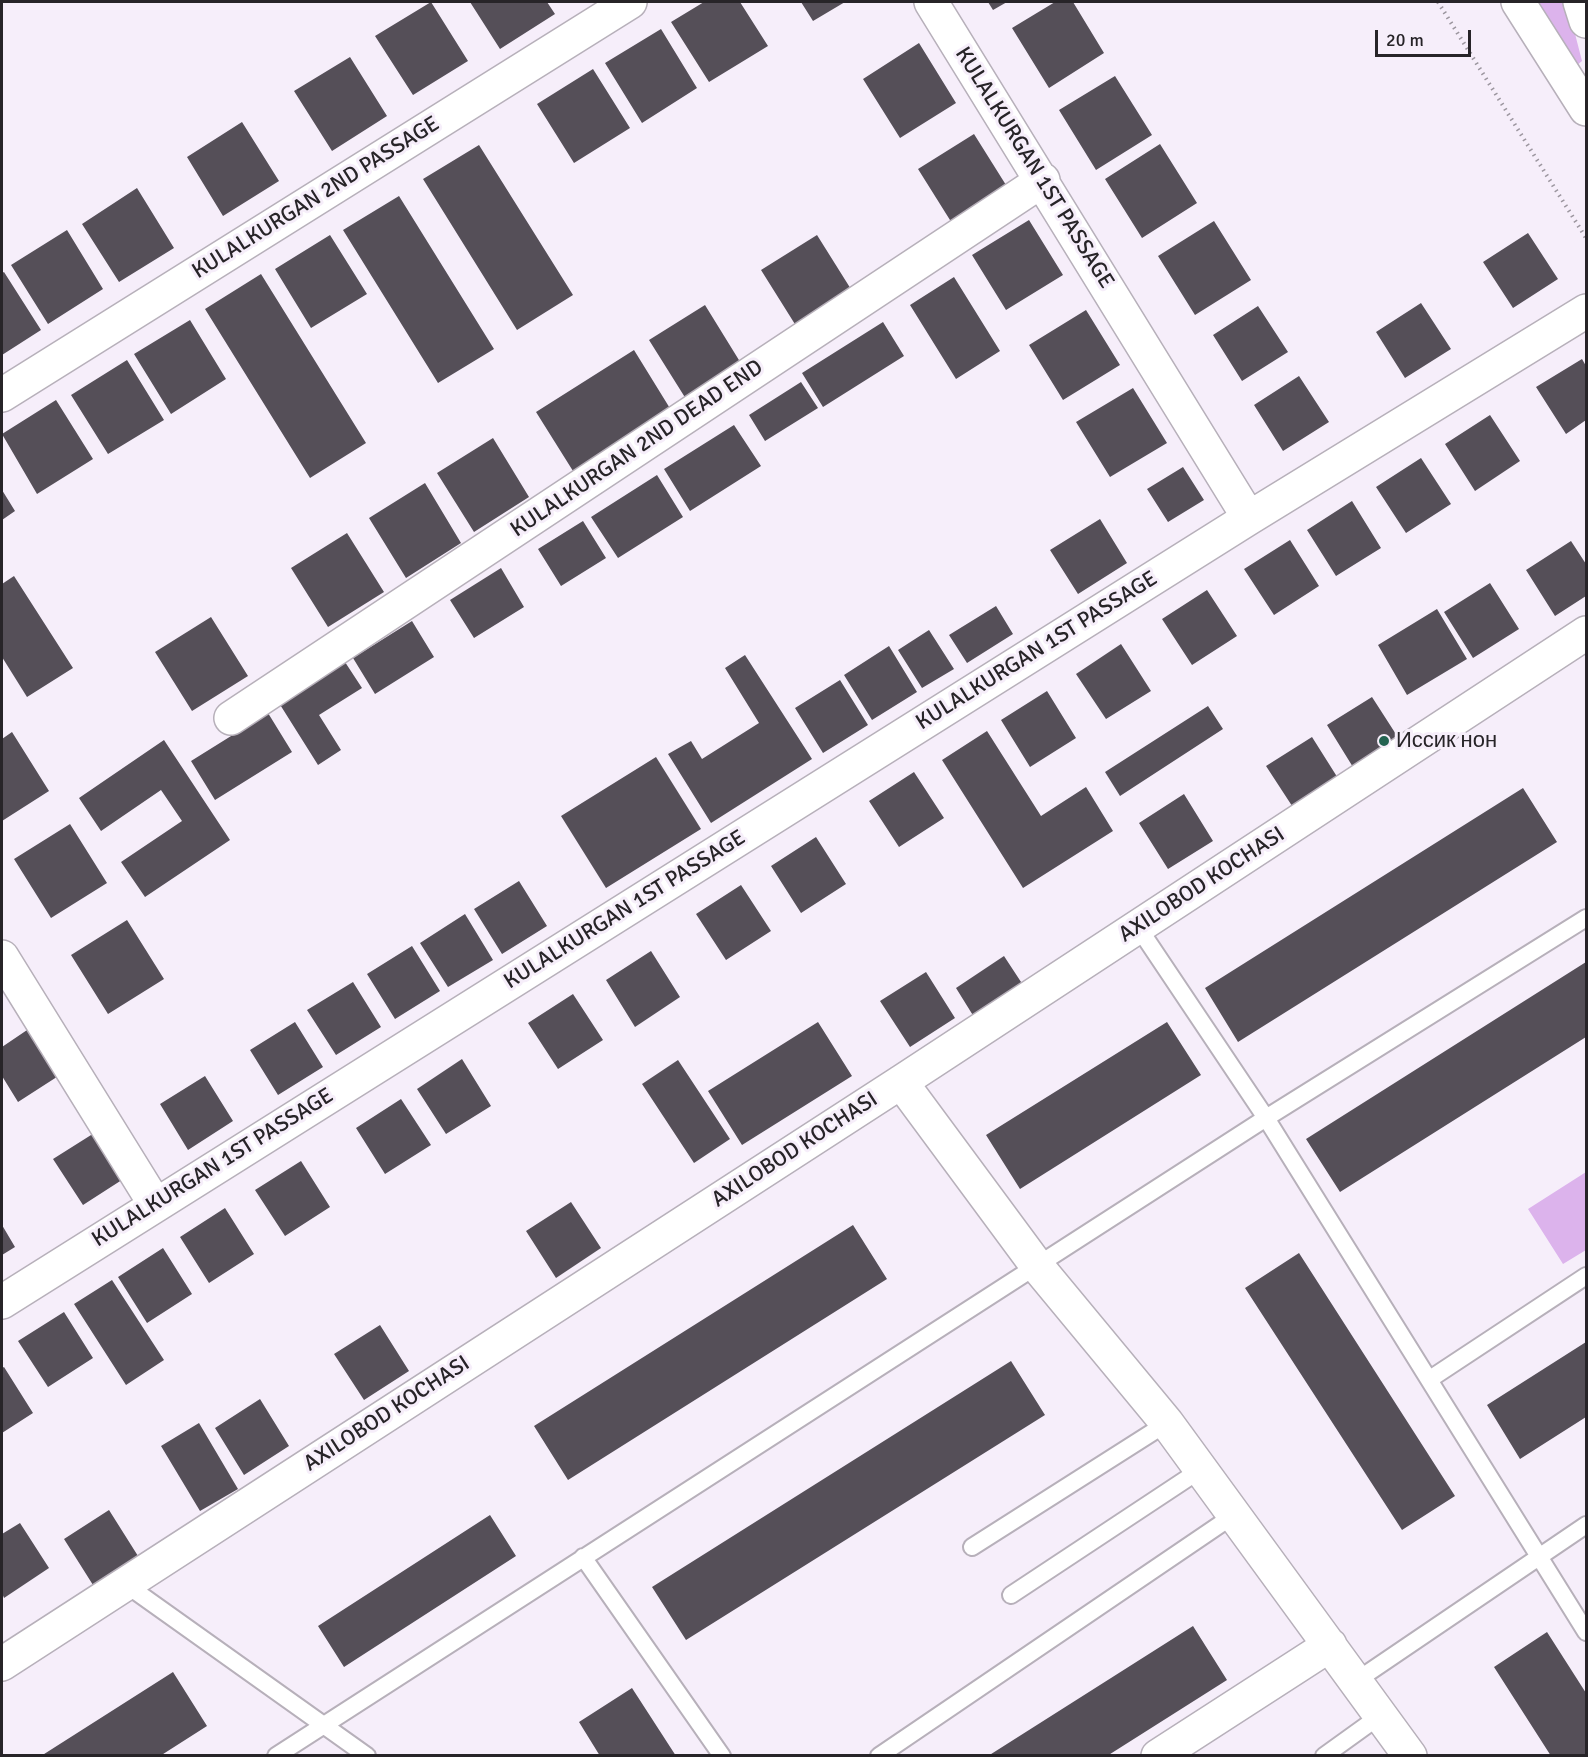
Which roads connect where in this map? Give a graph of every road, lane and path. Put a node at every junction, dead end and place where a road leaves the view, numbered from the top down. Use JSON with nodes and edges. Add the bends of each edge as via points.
{"nodes":[{"id":1,"x":630,"y":2,"type":"edge"},
{"id":2,"x":931,"y":2,"type":"edge"},
{"id":3,"x":1438,"y":2,"type":"edge"},
{"id":4,"x":1518,"y":2,"type":"edge"},
{"id":5,"x":1580,"y":2,"type":"edge"},
{"id":6,"x":1587,"y":21,"type":"edge"},
{"id":7,"x":1587,"y":108,"type":"edge"},
{"id":8,"x":1043,"y":180,"type":"junction"},
{"id":9,"x":1587,"y":238,"type":"edge"},
{"id":10,"x":1587,"y":311,"type":"edge"},
{"id":11,"x":2,"y":395,"type":"edge"},
{"id":12,"x":1249,"y":518,"type":"junction"},
{"id":13,"x":1587,"y":633,"type":"edge"},
{"id":14,"x":231,"y":718,"type":"dead end"},
{"id":15,"x":1587,"y":918,"type":"edge"},
{"id":16,"x":1138,"y":927,"type":"junction"},
{"id":17,"x":2,"y":957,"type":"edge"},
{"id":18,"x":901,"y":1082,"type":"junction"},
{"id":19,"x":1266,"y":1118,"type":"junction"},
{"id":20,"x":155,"y":1204,"type":"junction"},
{"id":21,"x":1037,"y":1266,"type":"junction"},
{"id":22,"x":1587,"y":1276,"type":"edge"},
{"id":23,"x":2,"y":1302,"type":"edge"},
{"id":24,"x":1430,"y":1379,"type":"junction"},
{"id":25,"x":1167,"y":1423,"type":"junction"},
{"id":26,"x":1200,"y":1470,"type":"junction"},
{"id":27,"x":1234,"y":1515,"type":"junction"},
{"id":28,"x":1587,"y":1526,"type":"edge"},
{"id":29,"x":972,"y":1547,"type":"dead end"},
{"id":30,"x":1538,"y":1556,"type":"junction"},
{"id":31,"x":583,"y":1557,"type":"junction"},
{"id":32,"x":124,"y":1583,"type":"junction"},
{"id":33,"x":1011,"y":1595,"type":"dead end"},
{"id":34,"x":1587,"y":1632,"type":"edge"},
{"id":35,"x":1330,"y":1645,"type":"junction"},
{"id":36,"x":2,"y":1664,"type":"edge"},
{"id":37,"x":1356,"y":1681,"type":"junction"},
{"id":38,"x":1382,"y":1715,"type":"junction"},
{"id":39,"x":325,"y":1725,"type":"junction"},
{"id":40,"x":276,"y":1755,"type":"edge"},
{"id":41,"x":367,"y":1755,"type":"edge"},
{"id":42,"x":722,"y":1755,"type":"edge"},
{"id":43,"x":879,"y":1755,"type":"edge"},
{"id":44,"x":1158,"y":1755,"type":"edge"},
{"id":45,"x":1324,"y":1755,"type":"edge"},
{"id":46,"x":1410,"y":1755,"type":"edge"}],
"edges":[{"from":1,"to":11,"type":"street","name":"KULALKURGAN 2ND PASSAGE"},
{"from":2,"to":8,"type":"street","name":"KULALKURGAN 1ST PASSAGE"},
{"from":3,"to":9,"type":"path"},
{"from":4,"to":7,"type":"street"},
{"from":5,"to":6,"type":"street"},
{"from":8,"to":12,"type":"street","name":"KULALKURGAN 1ST PASSAGE"},
{"from":8,"to":14,"type":"street","name":"KULALKURGAN 2ND DEAD END"},
{"from":10,"to":12,"type":"street","name":"KULALKURGAN 1ST PASSAGE"},
{"from":12,"to":20,"type":"street","name":"KULALKURGAN 1ST PASSAGE"},
{"from":13,"to":16,"type":"street","name":"AXILOBOD KOCHASI"},
{"from":15,"to":19,"type":"lane"},
{"from":16,"to":18,"type":"street","name":"AXILOBOD KOCHASI"},
{"from":16,"to":19,"type":"lane"},
{"from":17,"to":20,"type":"street"},
{"from":18,"to":21,"type":"street"},
{"from":18,"to":32,"type":"street","name":"AXILOBOD KOCHASI"},
{"from":19,"to":21,"type":"lane"},
{"from":19,"to":24,"type":"lane"},
{"from":20,"to":23,"type":"street","name":"KULALKURGAN 1ST PASSAGE"},
{"from":21,"to":25,"type":"street"},
{"from":21,"to":31,"type":"lane"},
{"from":22,"to":24,"type":"lane"},
{"from":24,"to":30,"type":"lane"},
{"from":25,"to":26,"type":"street"},
{"from":25,"to":29,"type":"lane"},
{"from":26,"to":27,"type":"street"},
{"from":26,"to":33,"type":"lane"},
{"from":27,"to":35,"type":"street"},
{"from":27,"to":43,"type":"lane"},
{"from":28,"to":30,"type":"lane"},
{"from":30,"to":34,"type":"lane"},
{"from":30,"to":37,"type":"lane"},
{"from":31,"to":39,"type":"lane"},
{"from":31,"to":42,"type":"lane"},
{"from":32,"to":36,"type":"street","name":"AXILOBOD KOCHASI"},
{"from":32,"to":39,"type":"lane"},
{"from":35,"to":37,"type":"street"},
{"from":35,"to":44,"type":"street"},
{"from":37,"to":38,"type":"street"},
{"from":38,"to":45,"type":"lane"},
{"from":38,"to":46,"type":"street"},
{"from":39,"to":40,"type":"lane"},
{"from":39,"to":41,"type":"lane"}]}
